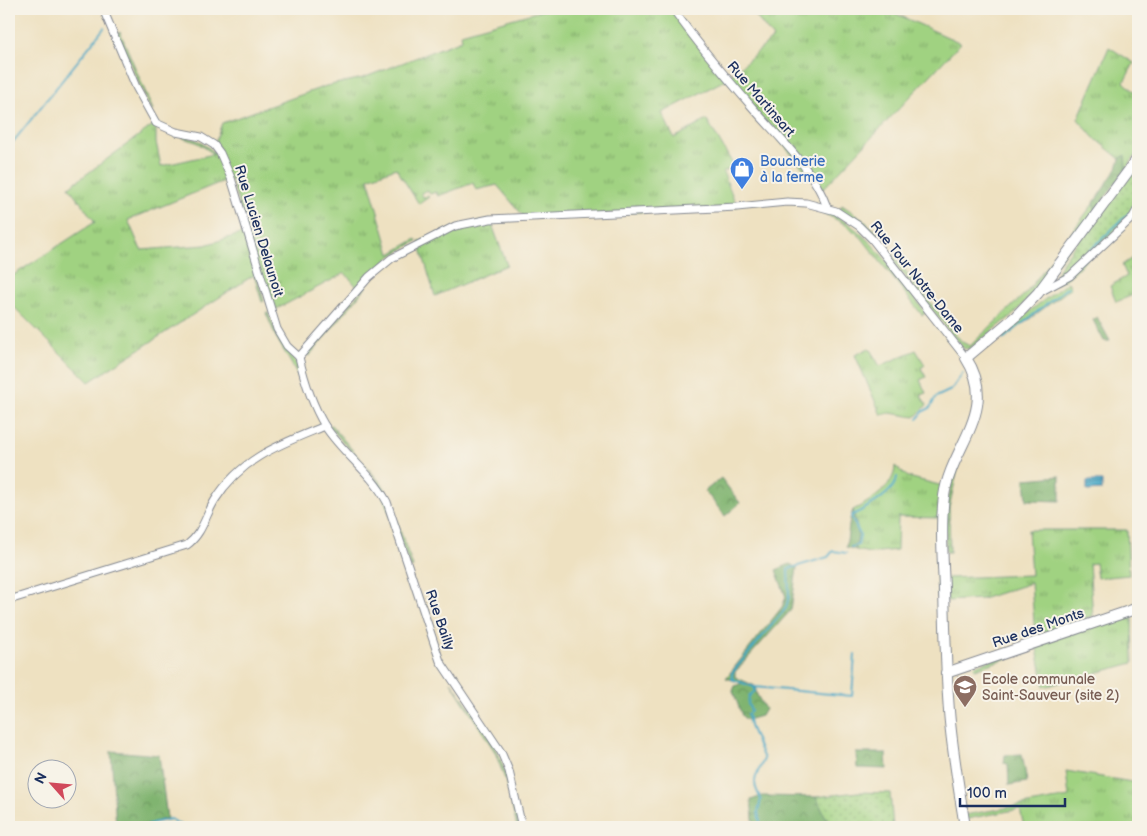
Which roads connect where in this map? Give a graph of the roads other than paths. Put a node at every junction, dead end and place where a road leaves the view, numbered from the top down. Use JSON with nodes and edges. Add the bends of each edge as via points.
{"nodes":[{"id":1,"x":103,"y":9,"type":"edge"},
{"id":2,"x":673,"y":9,"type":"edge"},
{"id":3,"x":1137,"y":166,"type":"edge"},
{"id":4,"x":827,"y":207,"type":"junction"},
{"id":5,"x":1138,"y":210,"type":"edge"},
{"id":6,"x":1038,"y":293,"type":"junction"},
{"id":7,"x":299,"y":357,"type":"junction"},
{"id":8,"x":966,"y":358,"type":"junction"},
{"id":9,"x":325,"y":426,"type":"junction"},
{"id":10,"x":9,"y":600,"type":"edge"},
{"id":11,"x":1138,"y":608,"type":"edge"},
{"id":12,"x":946,"y":673,"type":"junction"},
{"id":13,"x":522,"y":827,"type":"edge"},
{"id":14,"x":965,"y":827,"type":"edge"}],
"edges":[{"from":1,"to":7,"type":"street","name":"Rue Lucien Delaunoit","via":[[136,86],[156,123],[176,132],[201,137],[214,144],[220,152],[231,178],[277,330]]},
{"from":2,"to":4,"type":"street","name":"Rue Martinsart","via":[[708,56],[800,161]]},
{"from":3,"to":6,"type":"street"},
{"from":4,"to":7,"type":"street","name":"Rue Tour Notre-Dame","via":[[787,202],[490,219],[455,226],[419,242],[379,268]]},
{"from":4,"to":8,"type":"street","name":"Rue Tour Notre-Dame","via":[[851,220],[872,239]]},
{"from":5,"to":6,"type":"street","via":[[1070,276]]},
{"from":6,"to":8,"type":"street"},
{"from":7,"to":9,"type":"street","name":"Rue Bailly"},
{"from":8,"to":12,"type":"street","name":"Rue Tour Notre-Dame","via":[[976,381],[978,402],[974,423],[953,463],[944,496]]},
{"from":9,"to":10,"type":"street","via":[[275,446],[246,465],[220,493],[197,536],[188,545]]},
{"from":9,"to":13,"type":"street","name":"Rue Bailly","via":[[373,478],[387,502],[440,661],[501,752],[511,778]]},
{"from":11,"to":12,"type":"street","name":"Rue des Monts"},
{"from":12,"to":14,"type":"street","name":"Rue Tour Notre-Dame","via":[[952,745]]}]}
